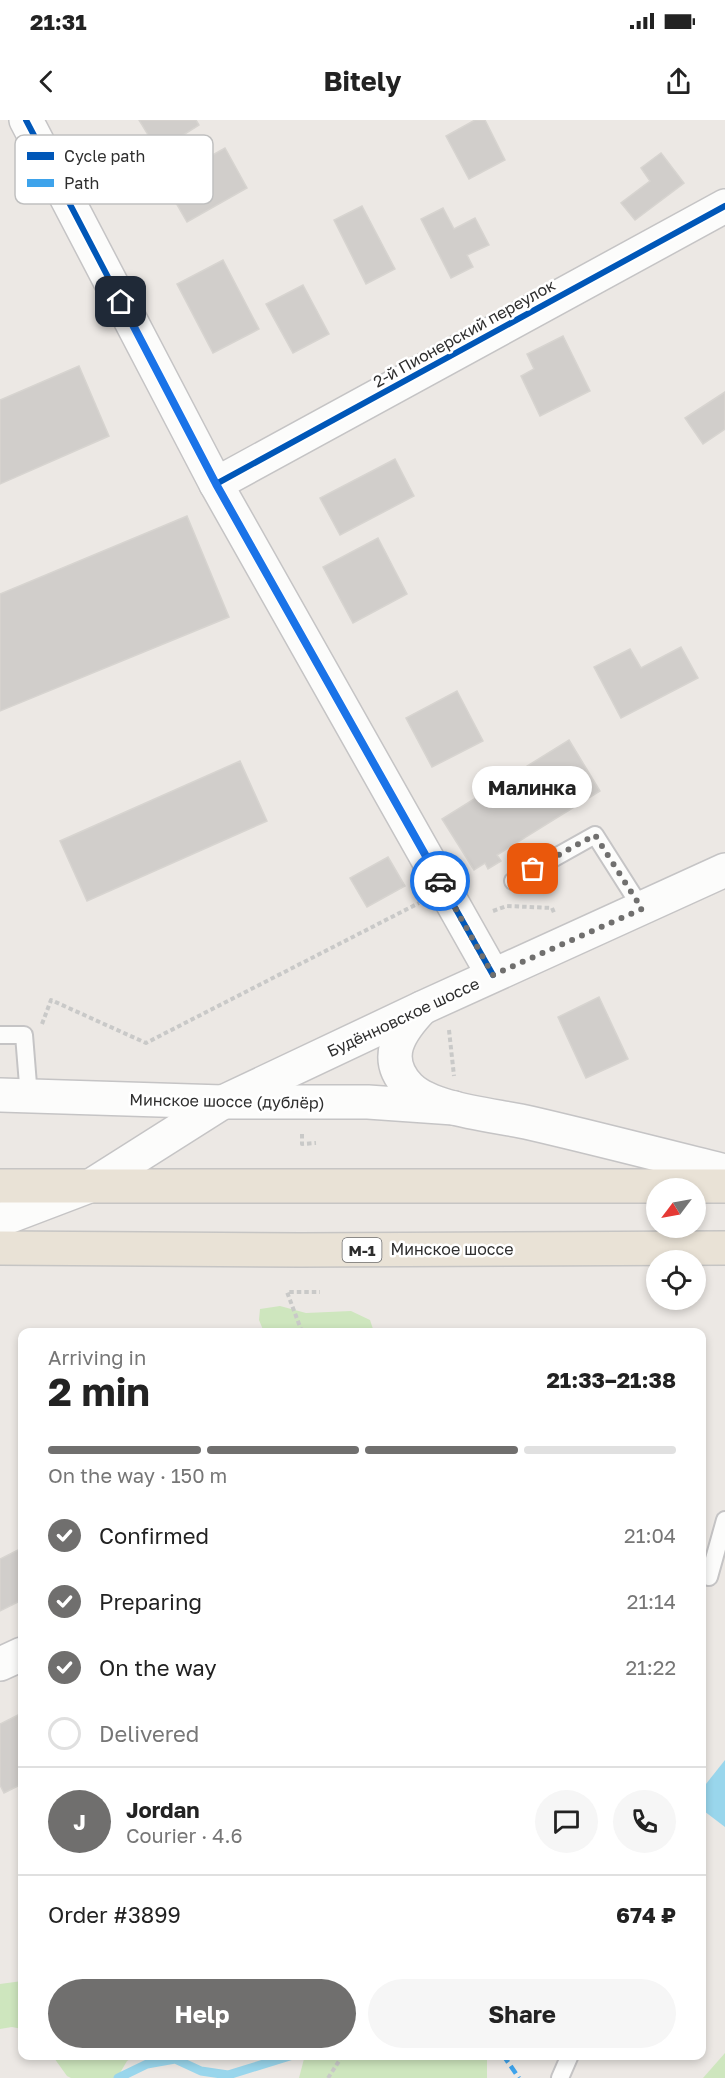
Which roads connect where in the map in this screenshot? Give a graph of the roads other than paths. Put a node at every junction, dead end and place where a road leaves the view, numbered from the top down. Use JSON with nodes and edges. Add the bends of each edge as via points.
{"nodes":[{"id":1,"x":26,"y":120,"type":"edge"},
{"id":2,"x":34,"y":135,"type":"edge"},
{"id":3,"x":70,"y":204,"type":"edge"},
{"id":4,"x":725,"y":206,"type":"edge"},
{"id":5,"x":216,"y":484,"type":"junction"},
{"id":6,"x":725,"y":870,"type":"edge"},
{"id":7,"x":513,"y":880,"type":"dead end"},
{"id":8,"x":642,"y":909,"type":"junction"},
{"id":9,"x":493,"y":975,"type":"junction"},
{"id":10,"x":436,"y":1013,"type":"junction"},
{"id":11,"x":0,"y":1035,"type":"edge"},
{"id":12,"x":454,"y":1095,"type":"junction"},
{"id":13,"x":14,"y":1096,"type":"edge"},
{"id":14,"x":223,"y":1102,"type":"junction"},
{"id":15,"x":725,"y":1171,"type":"edge"},
{"id":16,"x":92,"y":1185,"type":"junction"},
{"id":17,"x":0,"y":1186,"type":"edge"},
{"id":18,"x":725,"y":1186,"type":"edge"},
{"id":19,"x":0,"y":1220,"type":"edge"},
{"id":20,"x":0,"y":1248,"type":"edge"},
{"id":21,"x":725,"y":1248,"type":"edge"},
{"id":22,"x":725,"y":1520,"type":"edge"},
{"id":23,"x":709,"y":1577,"type":"dead end"},
{"id":24,"x":18,"y":1656,"type":"edge"},
{"id":25,"x":0,"y":1664,"type":"edge"},
{"id":26,"x":568,"y":2060,"type":"edge"},
{"id":27,"x":560,"y":2078,"type":"edge"}],
"edges":[{"from":1,"to":2,"type":"main road"},
{"from":3,"to":5,"type":"main road"},
{"from":4,"to":5,"type":"main road","name":"2-й Пионерский переулок"},
{"from":5,"to":9,"type":"main road"},
{"from":6,"to":8,"type":"main road","name":"Будённовское шоссе"},
{"from":7,"to":8,"type":"lane","via":[[595,835]]},
{"from":8,"to":9,"type":"main road","name":"Будённовское шоссе"},
{"from":9,"to":10,"type":"main road","name":"Будённовское шоссе"},
{"from":10,"to":12,"type":"main road","via":[[402,1031],[395,1060],[400,1075],[424,1098]]},
{"from":10,"to":14,"type":"main road","name":"Будённовское шоссе"},
{"from":11,"to":13,"type":"lane","via":[[24,1035]]},
{"from":12,"to":14,"type":"main road","name":"Минское шоссе (дублёр)","via":[[368,1102]]},
{"from":12,"to":15,"type":"main road","via":[[539,1125]]},
{"from":13,"to":14,"type":"main road","name":"Минское шоссе (дублёр)"},
{"from":14,"to":16,"type":"main road","name":"Будённовское шоссе"},
{"from":16,"to":17,"type":"highway"},
{"from":16,"to":18,"type":"highway"},
{"from":16,"to":19,"type":"main road","name":"Будённовское шоссе"},
{"from":20,"to":21,"type":"highway","name":"Минское шоссе","number":"М-1"},
{"from":22,"to":23,"type":"lane"},
{"from":24,"to":25,"type":"main road"},
{"from":26,"to":27,"type":"lane"}]}
